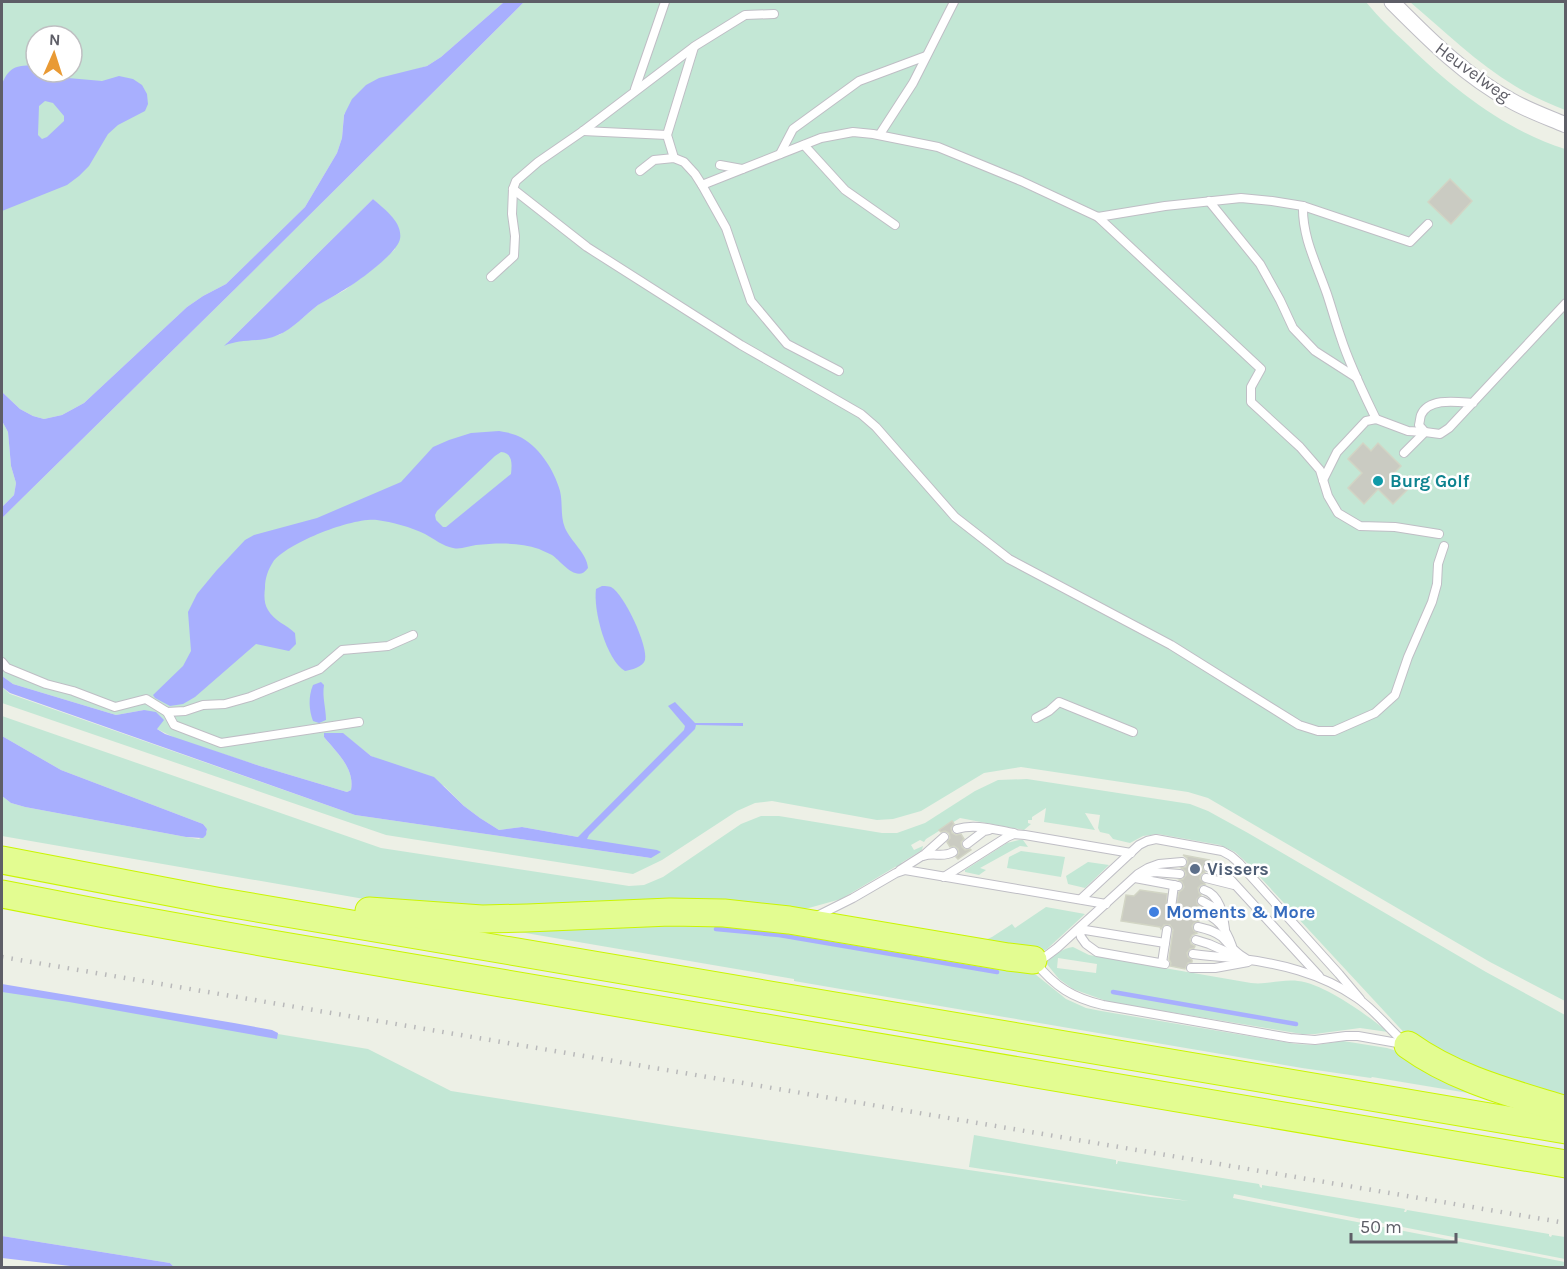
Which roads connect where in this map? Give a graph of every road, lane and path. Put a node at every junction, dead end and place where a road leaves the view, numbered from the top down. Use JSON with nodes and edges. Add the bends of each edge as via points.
{"nodes":[{"id":1,"x":665,"y":2,"type":"edge"},
{"id":2,"x":954,"y":2,"type":"edge"},
{"id":3,"x":1392,"y":2,"type":"edge"},
{"id":4,"x":774,"y":14,"type":"dead end"},
{"id":5,"x":695,"y":46,"type":"junction"},
{"id":6,"x":926,"y":56,"type":"junction"},
{"id":7,"x":635,"y":91,"type":"junction"},
{"id":8,"x":1566,"y":125,"type":"edge"},
{"id":9,"x":583,"y":131,"type":"junction"},
{"id":10,"x":880,"y":134,"type":"junction"},
{"id":11,"x":667,"y":135,"type":"junction"},
{"id":12,"x":804,"y":145,"type":"junction"},
{"id":13,"x":780,"y":154,"type":"junction"},
{"id":14,"x":674,"y":158,"type":"junction"},
{"id":15,"x":720,"y":165,"type":"dead end"},
{"id":16,"x":742,"y":170,"type":"junction"},
{"id":17,"x":640,"y":171,"type":"dead end"},
{"id":18,"x":702,"y":185,"type":"junction"},
{"id":19,"x":513,"y":189,"type":"junction"},
{"id":20,"x":1209,"y":201,"type":"junction"},
{"id":21,"x":1303,"y":206,"type":"junction"},
{"id":22,"x":1098,"y":217,"type":"junction"},
{"id":23,"x":1428,"y":224,"type":"dead end"},
{"id":24,"x":896,"y":225,"type":"dead end"},
{"id":25,"x":491,"y":278,"type":"dead end"},
{"id":26,"x":1566,"y":303,"type":"edge"},
{"id":27,"x":839,"y":371,"type":"dead end"},
{"id":28,"x":1357,"y":378,"type":"junction"},
{"id":29,"x":1473,"y":403,"type":"junction"},
{"id":30,"x":1376,"y":419,"type":"junction"},
{"id":31,"x":1425,"y":432,"type":"junction"},
{"id":32,"x":1404,"y":453,"type":"dead end"},
{"id":33,"x":1323,"y":480,"type":"junction"},
{"id":34,"x":1439,"y":534,"type":"dead end"},
{"id":35,"x":1444,"y":546,"type":"dead end"},
{"id":36,"x":413,"y":635,"type":"dead end"},
{"id":37,"x":2,"y":662,"type":"edge"},
{"id":38,"x":167,"y":712,"type":"junction"},
{"id":39,"x":1036,"y":718,"type":"dead end"},
{"id":40,"x":359,"y":722,"type":"dead end"},
{"id":41,"x":1133,"y":732,"type":"dead end"},
{"id":42,"x":957,"y":829,"type":"dead end"},
{"id":43,"x":997,"y":830,"type":"junction"},
{"id":44,"x":1024,"y":835,"type":"junction"},
{"id":45,"x":944,"y":837,"type":"dead end"},
{"id":46,"x":967,"y":844,"type":"dead end"},
{"id":47,"x":953,"y":852,"type":"dead end"},
{"id":48,"x":1131,"y":853,"type":"junction"},
{"id":49,"x":923,"y":856,"type":"junction"},
{"id":50,"x":2,"y":860,"type":"edge"},
{"id":51,"x":1182,"y":862,"type":"dead end"},
{"id":52,"x":1208,"y":867,"type":"dead end"},
{"id":53,"x":1180,"y":874,"type":"dead end"},
{"id":54,"x":892,"y":875,"type":"junction"},
{"id":55,"x":944,"y":877,"type":"junction"},
{"id":56,"x":1133,"y":878,"type":"junction"},
{"id":57,"x":1206,"y":878,"type":"dead end"},
{"id":58,"x":1238,"y":888,"type":"junction"},
{"id":59,"x":1204,"y":890,"type":"dead end"},
{"id":60,"x":2,"y":894,"type":"edge"},
{"id":61,"x":1081,"y":899,"type":"junction"},
{"id":62,"x":216,"y":901,"type":"junction"},
{"id":63,"x":1202,"y":901,"type":"dead end"},
{"id":64,"x":1106,"y":904,"type":"junction"},
{"id":65,"x":1172,"y":908,"type":"dead end"},
{"id":66,"x":1200,"y":912,"type":"dead end"},
{"id":67,"x":802,"y":922,"type":"junction"},
{"id":68,"x":1198,"y":927,"type":"dead end"},
{"id":69,"x":1079,"y":929,"type":"junction"},
{"id":70,"x":1226,"y":930,"type":"junction"},
{"id":71,"x":1196,"y":940,"type":"dead end"},
{"id":72,"x":1236,"y":952,"type":"junction"},
{"id":73,"x":1193,"y":954,"type":"dead end"},
{"id":74,"x":1033,"y":960,"type":"junction"},
{"id":75,"x":1255,"y":961,"type":"junction"},
{"id":76,"x":1191,"y":968,"type":"dead end"},
{"id":77,"x":1320,"y":977,"type":"junction"},
{"id":78,"x":1360,"y":999,"type":"junction"},
{"id":79,"x":1408,"y":1045,"type":"junction"},
{"id":80,"x":1566,"y":1110,"type":"edge"},
{"id":81,"x":1566,"y":1131,"type":"edge"},
{"id":82,"x":1566,"y":1164,"type":"edge"}],
"edges":[{"from":1,"to":7,"type":"lane"},
{"from":2,"to":6,"type":"lane"},
{"from":3,"to":8,"type":"street","name":"Heuvelweg","via":[[1433,44],[1470,74],[1511,101]]},
{"from":4,"to":5,"type":"lane","via":[[746,15]]},
{"from":5,"to":7,"type":"lane"},
{"from":5,"to":11,"type":"lane"},
{"from":6,"to":10,"type":"lane","via":[[914,83]]},
{"from":6,"to":13,"type":"lane","via":[[859,81],[793,129]]},
{"from":7,"to":9,"type":"lane"},
{"from":9,"to":11,"type":"lane"},
{"from":9,"to":19,"type":"lane","via":[[537,162],[516,181]]},
{"from":10,"to":12,"type":"lane","via":[[853,132]]},
{"from":10,"to":22,"type":"lane","via":[[938,147]]},
{"from":11,"to":14,"type":"lane"},
{"from":12,"to":13,"type":"lane"},
{"from":12,"to":24,"type":"lane","via":[[845,190]]},
{"from":13,"to":16,"type":"lane"},
{"from":14,"to":17,"type":"lane","via":[[654,160]]},
{"from":14,"to":18,"type":"lane","via":[[684,162]]},
{"from":15,"to":16,"type":"lane"},
{"from":16,"to":18,"type":"lane"},
{"from":18,"to":27,"type":"lane","via":[[726,228],[751,301],[787,344]]},
{"from":19,"to":25,"type":"lane","via":[[514,256]]},
{"from":19,"to":35,"type":"lane","via":[[607,259],[741,345],[861,414],[956,517],[1009,559],[1171,645],[1299,725],[1334,731],[1375,713],[1395,695],[1432,602]]},
{"from":20,"to":21,"type":"lane","via":[[1241,198]]},
{"from":20,"to":22,"type":"lane"},
{"from":20,"to":28,"type":"lane","via":[[1260,264],[1293,328],[1315,351]]},
{"from":21,"to":23,"type":"lane","via":[[1410,242]]},
{"from":21,"to":28,"type":"lane","via":[[1302,219],[1311,254]]},
{"from":22,"to":33,"type":"lane","via":[[1261,369],[1251,387],[1251,402],[1300,447],[1320,470]]},
{"from":26,"to":29,"type":"lane"},
{"from":28,"to":30,"type":"lane"},
{"from":29,"to":31,"type":"lane","via":[[1440,434]]},
{"from":29,"to":31,"type":"lane","via":[[1429,405],[1419,425]]},
{"from":30,"to":31,"type":"lane"},
{"from":30,"to":33,"type":"lane","via":[[1366,421],[1337,452]]},
{"from":31,"to":32,"type":"lane"},
{"from":33,"to":34,"type":"lane","via":[[1338,513],[1360,526]]},
{"from":36,"to":38,"type":"lane","via":[[388,646],[342,650],[320,669],[250,697]]},
{"from":37,"to":38,"type":"lane","via":[[7,668],[46,684],[115,707],[146,699]]},
{"from":38,"to":40,"type":"lane","via":[[174,725],[221,743]]},
{"from":39,"to":41,"type":"lane","via":[[1059,702]]},
{"from":42,"to":43,"type":"lane"},
{"from":43,"to":44,"type":"lane"},
{"from":43,"to":46,"type":"lane","via":[[986,830]]},
{"from":44,"to":48,"type":"lane"},
{"from":44,"to":55,"type":"lane","via":[[1007,837]]},
{"from":45,"to":49,"type":"lane"},
{"from":47,"to":49,"type":"lane"},
{"from":48,"to":61,"type":"lane"},
{"from":48,"to":78,"type":"lane","via":[[1154,839],[1215,849],[1231,856]]},
{"from":49,"to":54,"type":"lane"},
{"from":50,"to":62,"type":"highway"},
{"from":51,"to":56,"type":"lane","via":[[1159,864]]},
{"from":52,"to":58,"type":"lane"},
{"from":53,"to":56,"type":"lane","via":[[1154,872]]},
{"from":54,"to":55,"type":"lane","via":[[905,870]]},
{"from":54,"to":67,"type":"lane"},
{"from":55,"to":61,"type":"lane"},
{"from":56,"to":64,"type":"lane"},
{"from":56,"to":65,"type":"lane","via":[[1176,885]]},
{"from":57,"to":58,"type":"lane"},
{"from":58,"to":77,"type":"lane"},
{"from":59,"to":70,"type":"lane","via":[[1218,902]]},
{"from":60,"to":82,"type":"highway","via":[[240,939]]},
{"from":61,"to":64,"type":"lane"},
{"from":62,"to":67,"type":"highway","via":[[473,918],[702,912]]},
{"from":62,"to":81,"type":"highway"},
{"from":63,"to":70,"type":"lane","via":[[1216,910]]},
{"from":64,"to":69,"type":"lane"},
{"from":66,"to":70,"type":"lane","via":[[1213,917]]},
{"from":67,"to":74,"type":"highway"},
{"from":68,"to":72,"type":"lane","via":[[1215,932]]},
{"from":69,"to":69,"type":"lane","via":[[1086,944],[1096,951],[1163,963],[1166,940]]},
{"from":69,"to":74,"type":"lane","via":[[1048,956]]},
{"from":70,"to":72,"type":"lane"},
{"from":71,"to":75,"type":"lane"},
{"from":72,"to":75,"type":"lane"},
{"from":73,"to":75,"type":"lane"},
{"from":74,"to":79,"type":"lane","via":[[1066,992],[1103,1005],[1290,1038],[1358,1036]]},
{"from":75,"to":76,"type":"lane"},
{"from":75,"to":77,"type":"lane"},
{"from":77,"to":78,"type":"lane"},
{"from":78,"to":79,"type":"lane"},
{"from":79,"to":80,"type":"highway","via":[[1474,1080]]}]}
